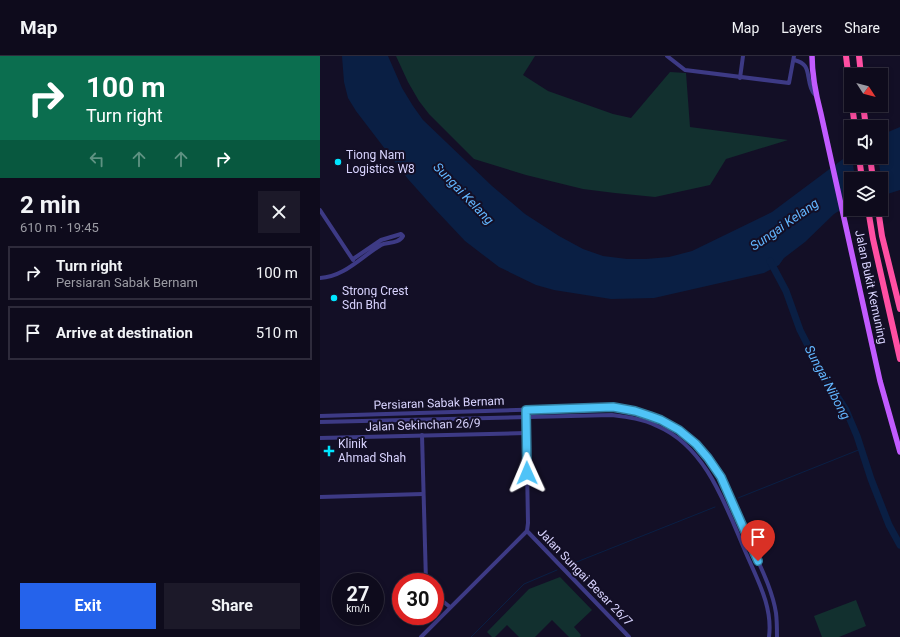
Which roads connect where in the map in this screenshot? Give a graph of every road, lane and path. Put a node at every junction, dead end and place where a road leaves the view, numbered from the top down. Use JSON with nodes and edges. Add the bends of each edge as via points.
{"nodes":[{"id":1,"x":667,"y":56,"type":"edge"},
{"id":2,"x":744,"y":56,"type":"edge"},
{"id":3,"x":812,"y":56,"type":"edge"},
{"id":4,"x":846,"y":56,"type":"edge"},
{"id":5,"x":860,"y":56,"type":"edge"},
{"id":6,"x":794,"y":58,"type":"edge"},
{"id":7,"x":847,"y":68,"type":"edge"},
{"id":8,"x":861,"y":68,"type":"edge"},
{"id":9,"x":740,"y":78,"type":"junction"},
{"id":10,"x":816,"y":96,"type":"junction"},
{"id":11,"x":320,"y":210,"type":"edge"},
{"id":12,"x":869,"y":216,"type":"edge"},
{"id":13,"x":879,"y":216,"type":"edge"},
{"id":14,"x":354,"y":261,"type":"junction"},
{"id":15,"x":320,"y":278,"type":"edge"},
{"id":16,"x":900,"y":309,"type":"edge"},
{"id":17,"x":900,"y":359,"type":"edge"},
{"id":18,"x":526,"y":410,"type":"junction"},
{"id":19,"x":320,"y":416,"type":"edge"},
{"id":20,"x":526,"y":418,"type":"junction"},
{"id":21,"x":320,"y":422,"type":"edge"},
{"id":22,"x":526,"y":433,"type":"junction"},
{"id":23,"x":422,"y":434,"type":"junction"},
{"id":24,"x":320,"y":438,"type":"edge"},
{"id":25,"x":900,"y":452,"type":"edge"},
{"id":26,"x":423,"y":494,"type":"junction"},
{"id":27,"x":320,"y":497,"type":"edge"},
{"id":28,"x":527,"y":531,"type":"junction"},
{"id":29,"x":426,"y":573,"type":"edge"},
{"id":30,"x":444,"y":602,"type":"edge"},
{"id":31,"x":450,"y":607,"type":"junction"},
{"id":32,"x":421,"y":637,"type":"edge"},
{"id":33,"x":629,"y":637,"type":"edge"},
{"id":34,"x":769,"y":637,"type":"edge"},
{"id":35,"x":776,"y":637,"type":"edge"}],
"edges":[{"from":1,"to":9,"type":"street","via":[[685,70]]},
{"from":2,"to":9,"type":"street"},
{"from":3,"to":10,"type":"main road","name":"Jalan Bukit Kemuning"},
{"from":4,"to":7,"type":"highway"},
{"from":5,"to":8,"type":"highway"},
{"from":6,"to":9,"type":"street","via":[[789,83]]},
{"from":6,"to":10,"type":"street","via":[[805,65],[811,88]]},
{"from":10,"to":25,"type":"main road","name":"Jalan Bukit Kemuning","via":[[880,381]]},
{"from":11,"to":14,"type":"street"},
{"from":12,"to":17,"type":"highway"},
{"from":13,"to":16,"type":"highway"},
{"from":14,"to":14,"type":"street","via":[[381,240],[401,234],[403,236],[401,240],[382,244]]},
{"from":14,"to":15,"type":"street","via":[[339,274]]},
{"from":18,"to":19,"type":"street","name":"Persiaran Sabak Bernam"},
{"from":18,"to":20,"type":"street","name":"Jalan Sungai Besar 26/7"},
{"from":18,"to":35,"type":"street","name":"Persiaran Sabak Bernam","via":[[613,407],[635,411],[661,420],[696,444],[721,477],[769,586],[776,612]]},
{"from":20,"to":21,"type":"street","name":"Persiaran Sabak Bernam"},
{"from":20,"to":22,"type":"street","name":"Jalan Sungai Besar 26/7"},
{"from":20,"to":34,"type":"street","name":"Persiaran Sabak Bernam","via":[[612,415],[633,418],[658,426],[691,450],[714,483],[764,595],[770,622]]},
{"from":22,"to":23,"type":"street","name":"Jalan Sekinchan 26/9"},
{"from":22,"to":28,"type":"street","name":"Jalan Sungai Besar 26/7"},
{"from":23,"to":24,"type":"street","name":"Jalan Sekinchan 26/9"},
{"from":23,"to":26,"type":"street"},
{"from":26,"to":27,"type":"street"},
{"from":26,"to":29,"type":"street"},
{"from":28,"to":31,"type":"street"},
{"from":28,"to":33,"type":"street","name":"Jalan Sungai Besar 26/7"},
{"from":30,"to":31,"type":"street"},
{"from":31,"to":32,"type":"street"}]}
